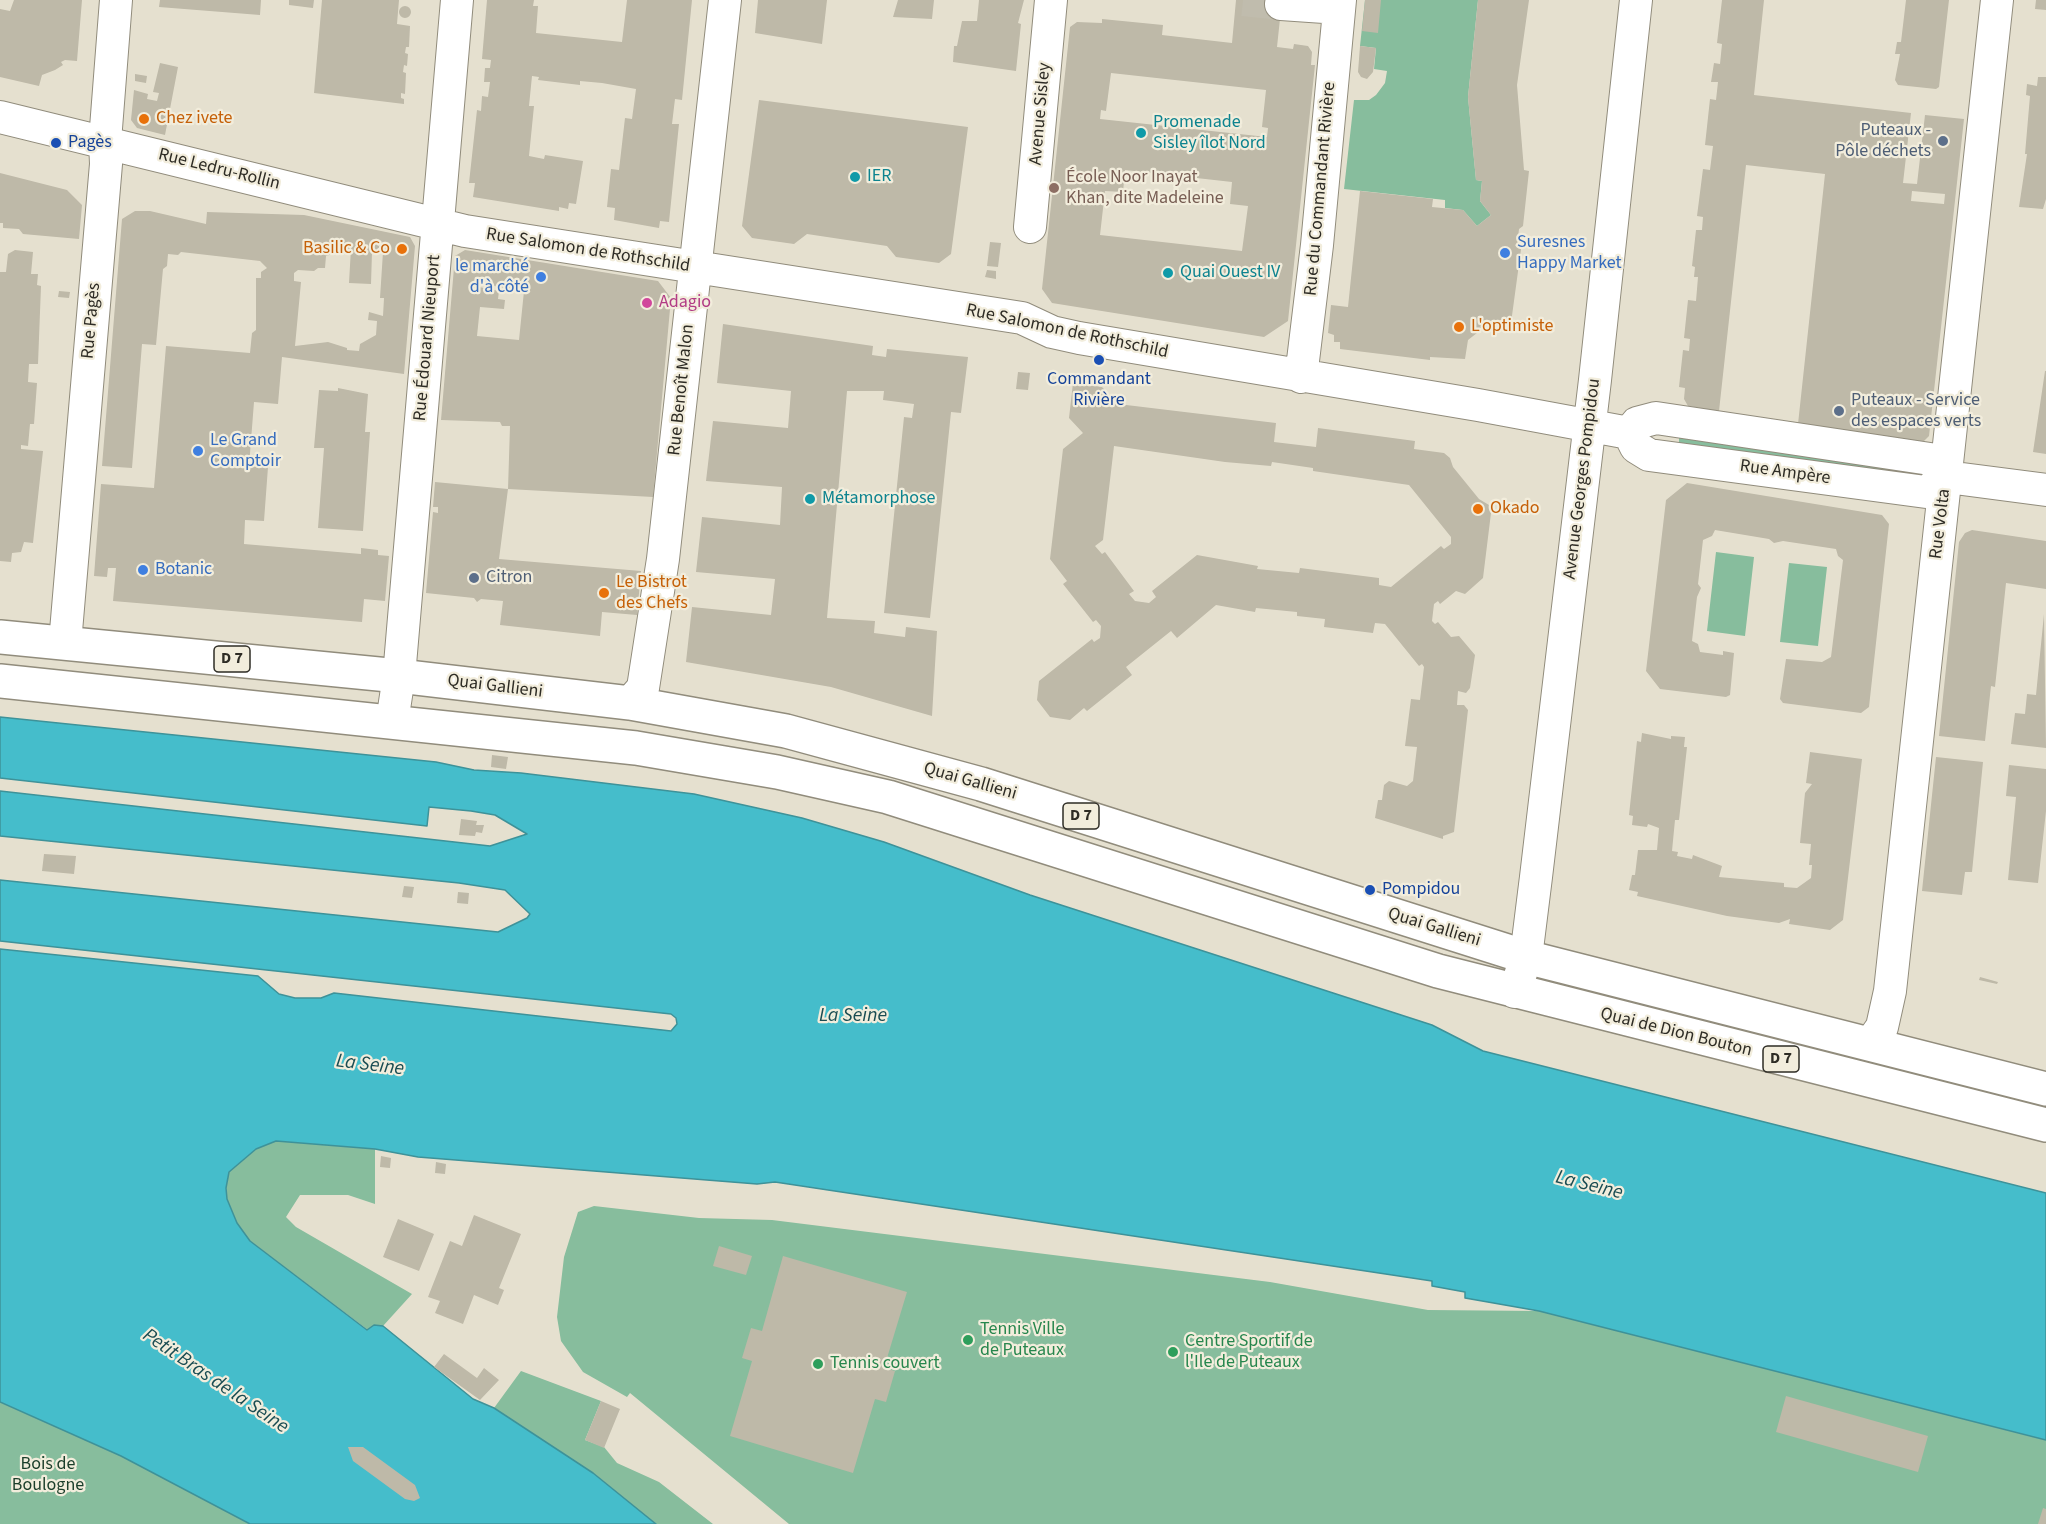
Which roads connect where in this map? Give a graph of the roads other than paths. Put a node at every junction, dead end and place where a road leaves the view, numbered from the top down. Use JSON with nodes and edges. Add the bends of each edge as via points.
{"nodes":[{"id":1,"x":116,"y":0,"type":"edge"},
{"id":2,"x":457,"y":0,"type":"edge"},
{"id":3,"x":725,"y":0,"type":"edge"},
{"id":4,"x":1052,"y":0,"type":"edge"},
{"id":5,"x":1635,"y":0,"type":"edge"},
{"id":6,"x":1997,"y":0,"type":"edge"},
{"id":7,"x":1281,"y":4,"type":"dead end"},
{"id":8,"x":1340,"y":4,"type":"edge"},
{"id":9,"x":0,"y":117,"type":"edge"},
{"id":10,"x":105,"y":141,"type":"junction"},
{"id":11,"x":438,"y":224,"type":"junction"},
{"id":12,"x":1030,"y":227,"type":"dead end"},
{"id":13,"x":696,"y":268,"type":"junction"},
{"id":14,"x":1301,"y":377,"type":"junction"},
{"id":15,"x":1588,"y":427,"type":"junction"},
{"id":16,"x":1947,"y":477,"type":"junction"},
{"id":17,"x":2046,"y":490,"type":"edge"},
{"id":18,"x":0,"y":637,"type":"edge"},
{"id":19,"x":65,"y":643,"type":"junction"},
{"id":20,"x":399,"y":676,"type":"junction"},
{"id":21,"x":0,"y":681,"type":"edge"},
{"id":22,"x":630,"y":703,"type":"junction"},
{"id":23,"x":392,"y":722,"type":"junction"},
{"id":24,"x":1526,"y":957,"type":"junction"},
{"id":25,"x":1515,"y":992,"type":"junction"},
{"id":26,"x":1870,"y":1044,"type":"junction"},
{"id":27,"x":2046,"y":1089,"type":"edge"},
{"id":28,"x":2046,"y":1125,"type":"edge"}],
"edges":[{"from":1,"to":10,"type":"street","name":"Rue Pagès"},
{"from":2,"to":11,"type":"street","name":"Rue Édouard Nieuport"},
{"from":3,"to":13,"type":"street","name":"Rue Benoît Malon"},
{"from":4,"to":12,"type":"street","name":"Avenue Sisley"},
{"from":5,"to":15,"type":"street","name":"Avenue Georges Pompidou"},
{"from":6,"to":16,"type":"street","name":"Rue Volta"},
{"from":7,"to":8,"type":"street"},
{"from":8,"to":14,"type":"street","name":"Rue du Commandant Rivière"},
{"from":9,"to":10,"type":"street","name":"Rue Ledru-Rollin"},
{"from":10,"to":11,"type":"street","name":"Rue Ledru-Rollin"},
{"from":10,"to":19,"type":"street","name":"Rue Pagès"},
{"from":11,"to":13,"type":"street","name":"Rue Salomon de Rothschild"},
{"from":11,"to":20,"type":"street","name":"Rue Édouard Nieuport"},
{"from":13,"to":14,"type":"street","name":"Rue Salomon de Rothschild","via":[[1022,318],[1052,332],[1079,338]]},
{"from":13,"to":22,"type":"street","name":"Rue Benoît Malon","via":[[666,535],[643,688]]},
{"from":14,"to":15,"type":"street","name":"Rue Salomon de Rothschild"},
{"from":15,"to":16,"type":"street","name":"Rue Ampère","via":[[1629,433],[1636,447],[1661,457],[1926,492]]},
{"from":15,"to":24,"type":"street","name":"Avenue Georges Pompidou"},
{"from":16,"to":17,"type":"street"},
{"from":16,"to":26,"type":"street","name":"Rue Volta","via":[[1890,991],[1882,1027]]},
{"from":18,"to":19,"type":"main road","name":"Quai Gallieni","number":"D 7"},
{"from":19,"to":20,"type":"main road","name":"Quai Gallieni","number":"D 7"},
{"from":20,"to":22,"type":"main road","name":"Quai Gallieni","number":"D 7"},
{"from":20,"to":23,"type":"street"},
{"from":21,"to":23,"type":"main road","number":"D 7"},
{"from":22,"to":24,"type":"main road","name":"Quai Gallieni","number":"D 7","via":[[786,731],[981,784]]},
{"from":23,"to":25,"type":"main road","number":"D 7","via":[[636,748],[777,772],[888,798]]},
{"from":24,"to":25,"type":"street","name":"Avenue Georges Pompidou"},
{"from":24,"to":26,"type":"main road","name":"Quai de Dion Bouton","number":"D 7"},
{"from":25,"to":28,"type":"main road","name":"Quai de Dion Bouton","number":"D 7"},
{"from":26,"to":27,"type":"main road","name":"Quai de Dion Bouton","number":"D 7"}]}
